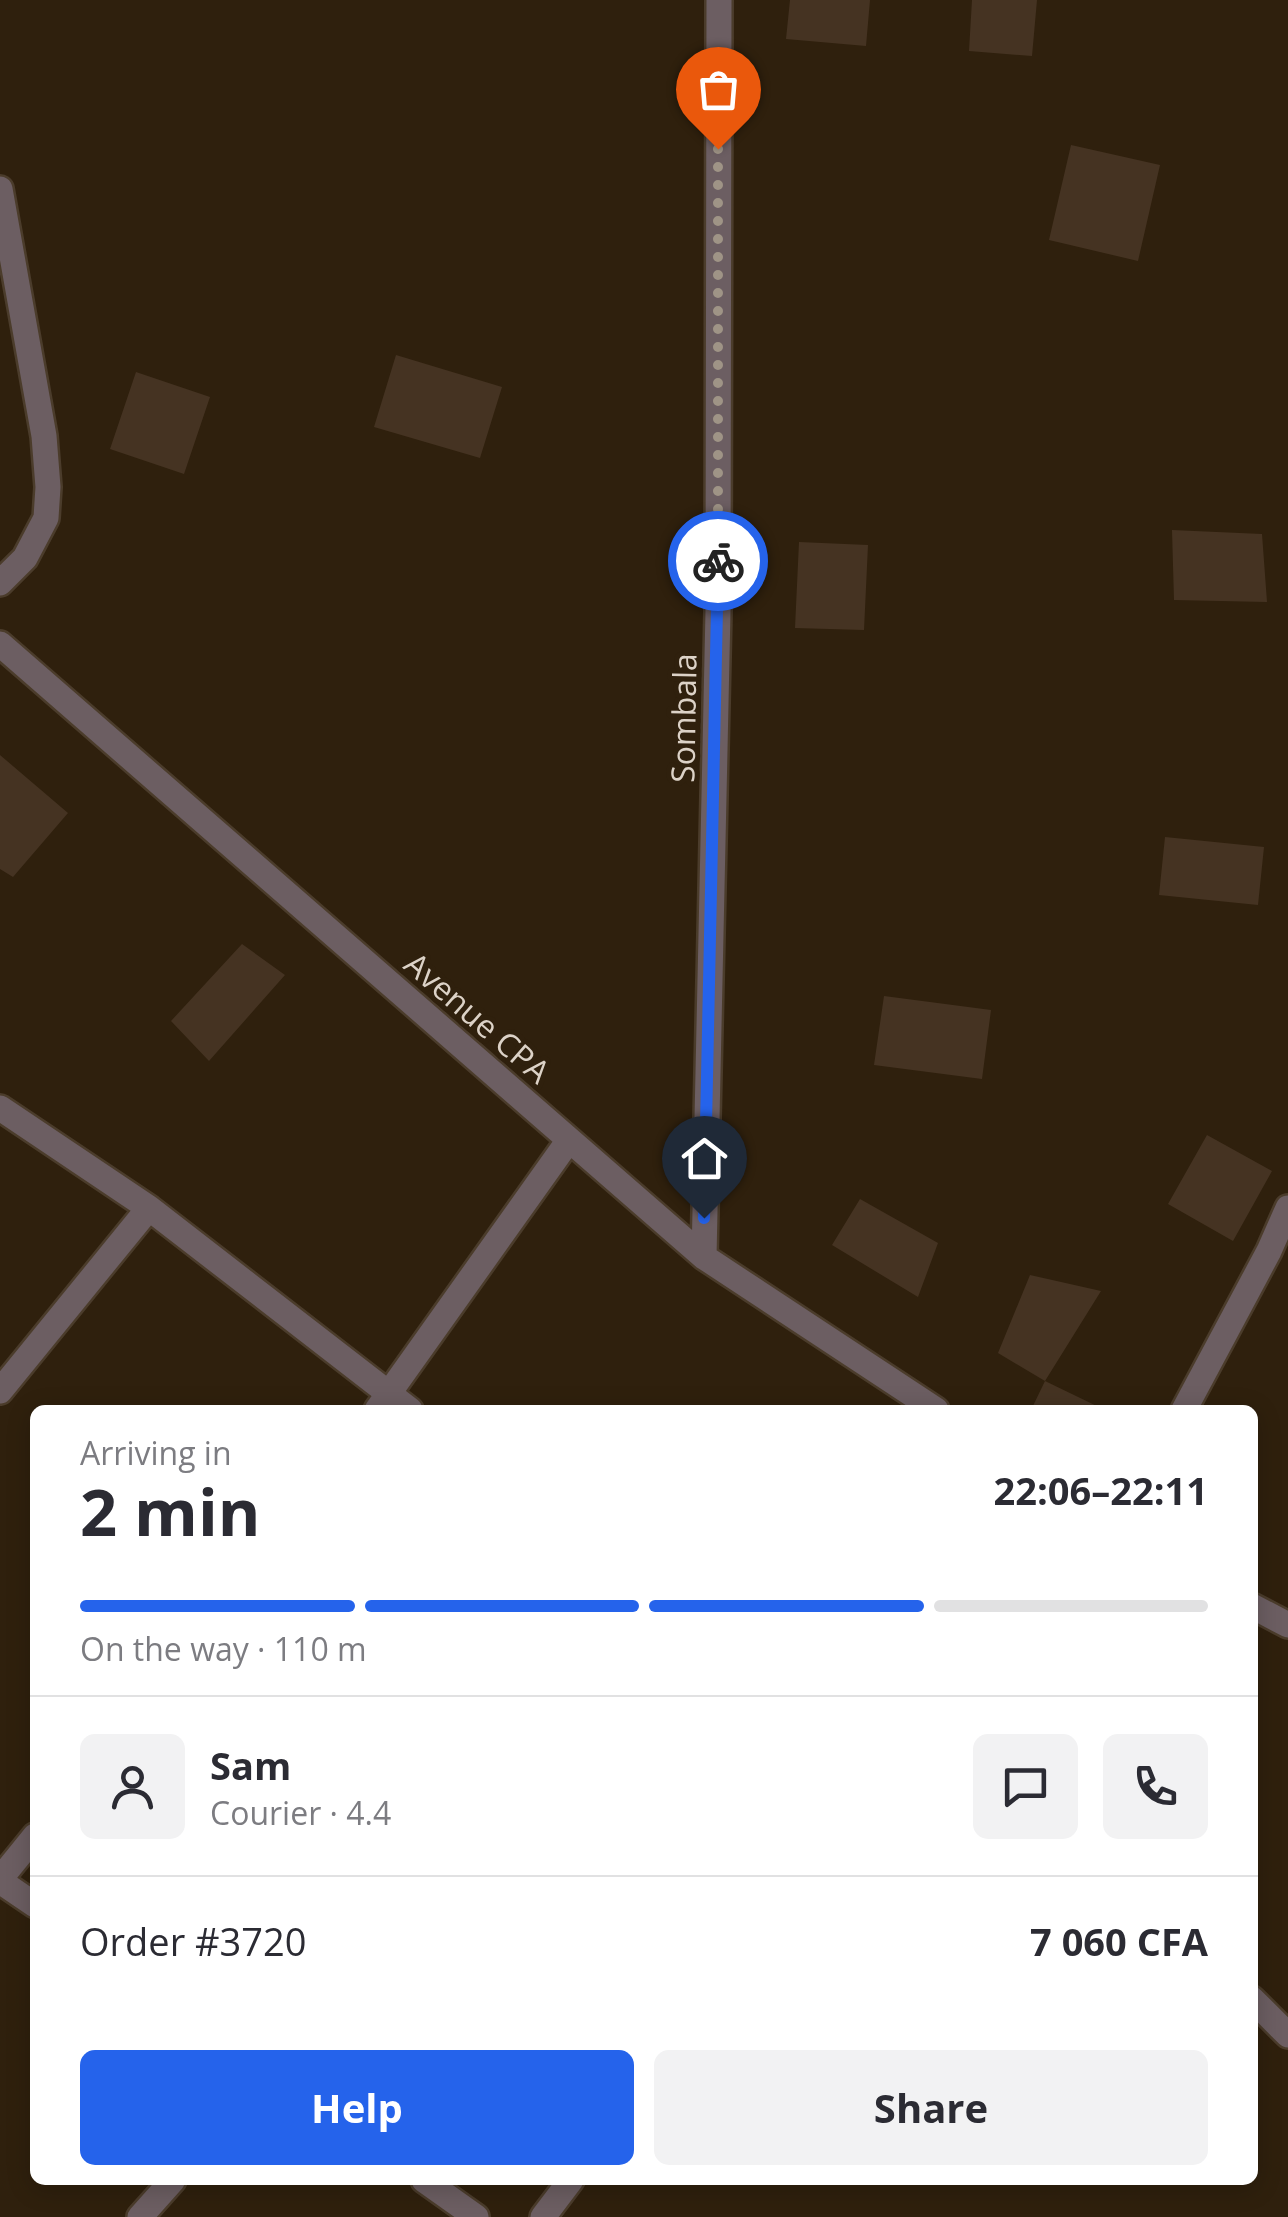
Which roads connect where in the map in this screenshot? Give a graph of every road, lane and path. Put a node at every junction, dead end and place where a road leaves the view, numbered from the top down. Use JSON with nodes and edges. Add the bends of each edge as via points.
{"nodes":[{"id":1,"x":718,"y":0,"type":"edge"},
{"id":2,"x":0,"y":189,"type":"edge"},
{"id":3,"x":0,"y":583,"type":"edge"},
{"id":4,"x":0,"y":644,"type":"edge"},
{"id":5,"x":0,"y":1108,"type":"edge"},
{"id":6,"x":569,"y":1140,"type":"junction"},
{"id":7,"x":149,"y":1208,"type":"junction"},
{"id":8,"x":1288,"y":1208,"type":"edge"},
{"id":9,"x":704,"y":1256,"type":"junction"},
{"id":10,"x":0,"y":1391,"type":"edge"},
{"id":11,"x":392,"y":1405,"type":"edge"},
{"id":12,"x":928,"y":1405,"type":"edge"},
{"id":13,"x":1187,"y":1405,"type":"edge"},
{"id":14,"x":1258,"y":1609,"type":"edge"},
{"id":15,"x":1288,"y":1625,"type":"edge"},
{"id":16,"x":30,"y":1842,"type":"edge"},
{"id":17,"x":0,"y":1880,"type":"edge"},
{"id":18,"x":30,"y":1901,"type":"edge"},
{"id":19,"x":1258,"y":2005,"type":"edge"},
{"id":20,"x":1288,"y":2035,"type":"edge"},
{"id":21,"x":169,"y":2185,"type":"edge"},
{"id":22,"x":431,"y":2185,"type":"edge"},
{"id":23,"x":567,"y":2185,"type":"edge"},
{"id":24,"x":140,"y":2217,"type":"edge"},
{"id":25,"x":476,"y":2217,"type":"edge"},
{"id":26,"x":542,"y":2217,"type":"edge"}],
"edges":[{"from":1,"to":9,"type":"street","name":"Sombala","via":[[718,611]]},
{"from":2,"to":3,"type":"street","via":[[48,488],[46,518],[25,558]]},
{"from":4,"to":6,"type":"street","name":"Avenue CPA"},
{"from":5,"to":7,"type":"street"},
{"from":6,"to":9,"type":"street","name":"Avenue CPA"},
{"from":6,"to":11,"type":"street"},
{"from":7,"to":10,"type":"street"},
{"from":7,"to":11,"type":"street"},
{"from":8,"to":13,"type":"street"},
{"from":9,"to":12,"type":"street","name":"Avenue CPA"},
{"from":14,"to":15,"type":"street"},
{"from":16,"to":17,"type":"street"},
{"from":17,"to":18,"type":"street"},
{"from":19,"to":20,"type":"street"},
{"from":21,"to":24,"type":"street"},
{"from":22,"to":25,"type":"street"},
{"from":23,"to":26,"type":"street"}]}
